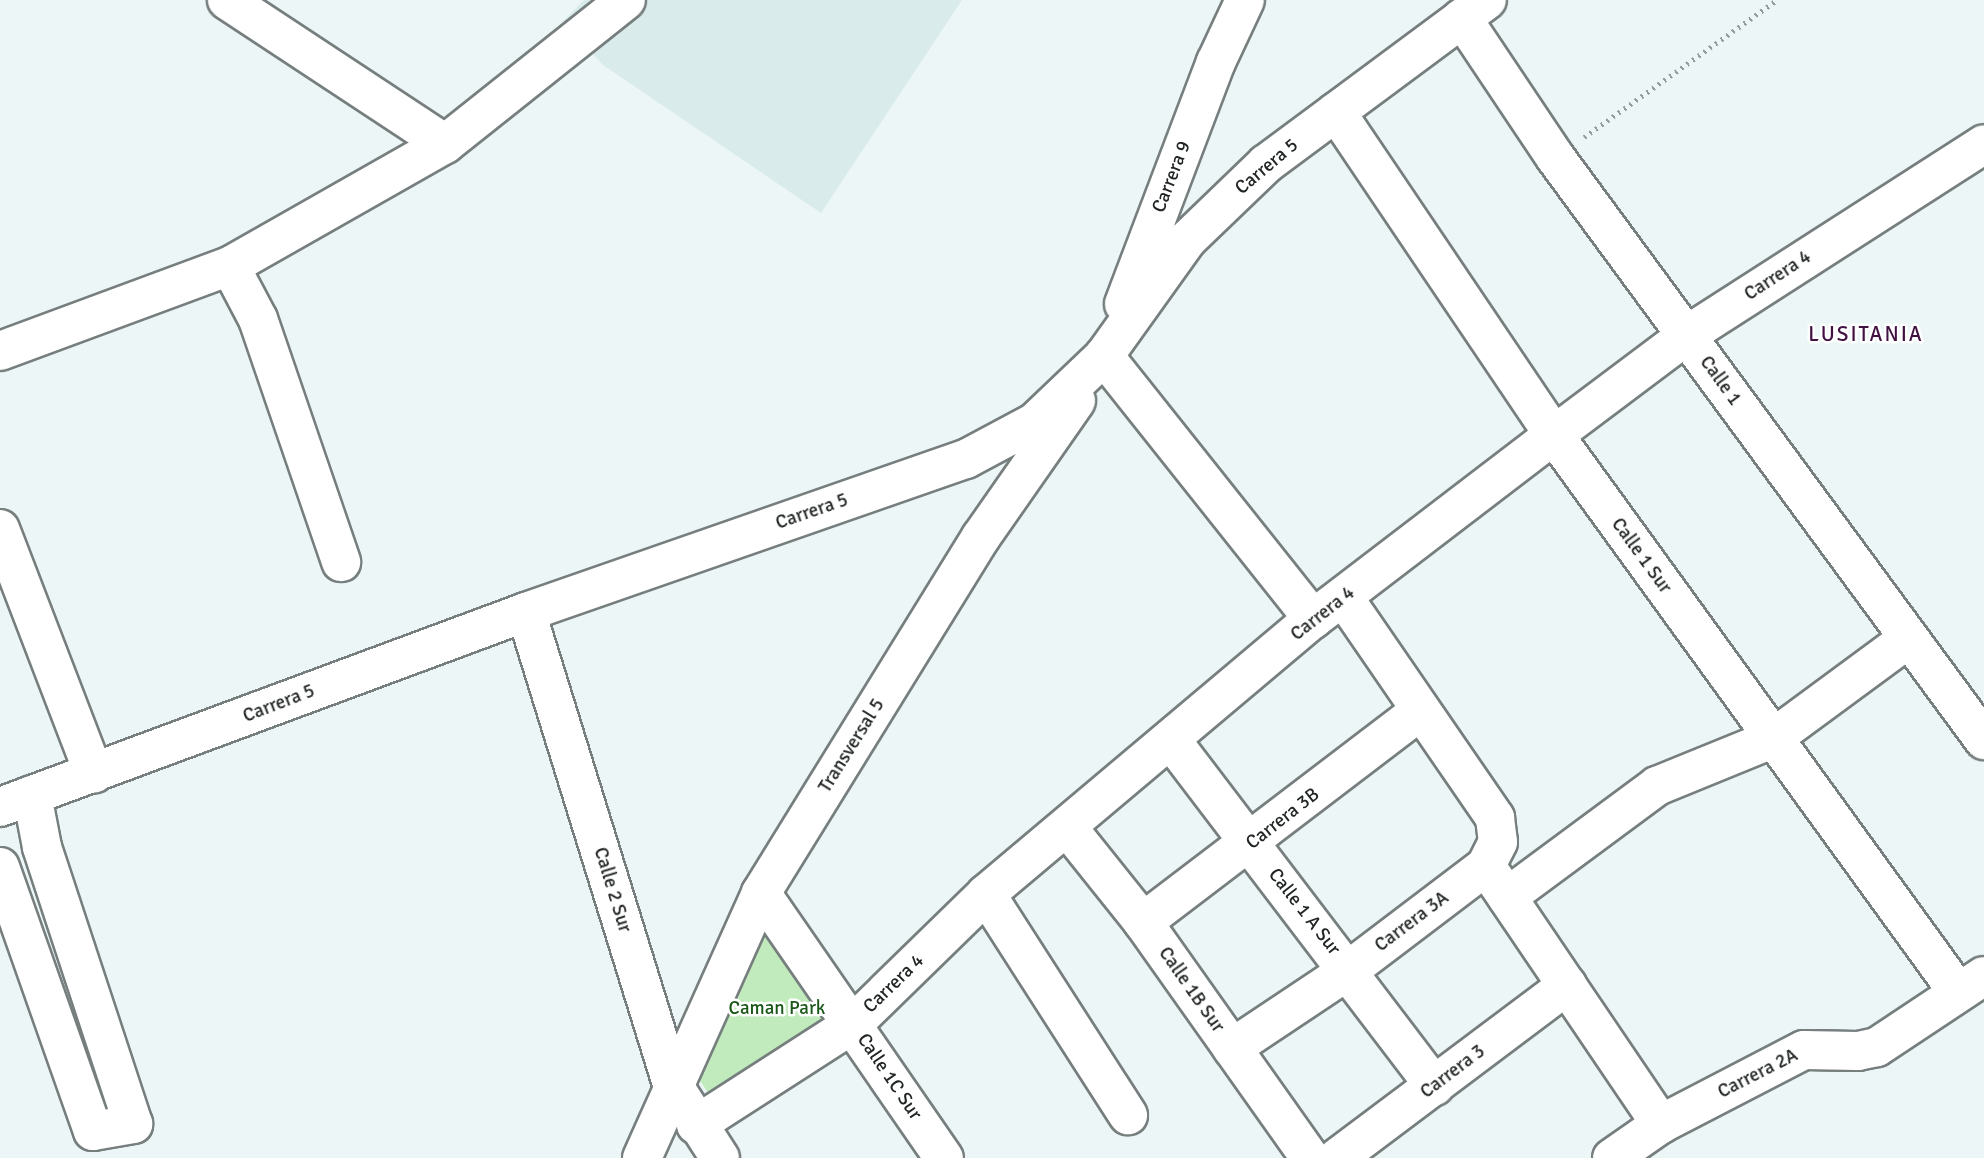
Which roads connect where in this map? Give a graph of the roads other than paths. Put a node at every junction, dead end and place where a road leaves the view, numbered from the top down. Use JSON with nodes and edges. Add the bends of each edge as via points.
{"nodes":[{"id":1,"x":227,"y":0,"type":"edge"},
{"id":2,"x":626,"y":0,"type":"edge"},
{"id":3,"x":1245,"y":0,"type":"edge"},
{"id":4,"x":1474,"y":9,"type":"edge"},
{"id":5,"x":1336,"y":112,"type":"junction"},
{"id":6,"x":445,"y":144,"type":"junction"},
{"id":7,"x":1984,"y":144,"type":"edge"},
{"id":8,"x":230,"y":267,"type":"junction"},
{"id":9,"x":1686,"y":335,"type":"junction"},
{"id":10,"x":0,"y":351,"type":"edge"},
{"id":11,"x":1104,"y":356,"type":"junction"},
{"id":12,"x":1554,"y":435,"type":"junction"},
{"id":13,"x":0,"y":529,"type":"edge"},
{"id":14,"x":341,"y":562,"type":"dead end"},
{"id":15,"x":1328,"y":609,"type":"junction"},
{"id":16,"x":526,"y":612,"type":"junction"},
{"id":17,"x":1909,"y":638,"type":"junction"},
{"id":18,"x":1973,"y":700,"type":"edge"},
{"id":19,"x":1420,"y":711,"type":"junction"},
{"id":20,"x":1772,"y":739,"type":"junction"},
{"id":21,"x":1171,"y":740,"type":"junction"},
{"id":22,"x":1984,"y":740,"type":"edge"},
{"id":23,"x":94,"y":774,"type":"junction"},
{"id":24,"x":16,"y":801,"type":"edge"},
{"id":25,"x":1067,"y":827,"type":"junction"},
{"id":26,"x":1250,"y":844,"type":"junction"},
{"id":27,"x":0,"y":867,"type":"edge"},
{"id":28,"x":1497,"y":881,"type":"junction"},
{"id":29,"x":761,"y":893,"type":"junction"},
{"id":30,"x":986,"y":894,"type":"junction"},
{"id":31,"x":1143,"y":922,"type":"junction"},
{"id":32,"x":1349,"y":970,"type":"junction"},
{"id":33,"x":1971,"y":984,"type":"edge"},
{"id":34,"x":1567,"y":985,"type":"junction"},
{"id":35,"x":853,"y":1024,"type":"junction"},
{"id":36,"x":1232,"y":1048,"type":"junction"},
{"id":37,"x":673,"y":1083,"type":"junction"},
{"id":38,"x":1435,"y":1086,"type":"junction"},
{"id":39,"x":1128,"y":1115,"type":"dead end"},
{"id":40,"x":1661,"y":1124,"type":"junction"},
{"id":41,"x":696,"y":1125,"type":"junction"},
{"id":42,"x":642,"y":1158,"type":"edge"},
{"id":43,"x":720,"y":1158,"type":"edge"},
{"id":44,"x":944,"y":1158,"type":"edge"},
{"id":45,"x":1310,"y":1158,"type":"edge"},
{"id":46,"x":1337,"y":1158,"type":"edge"},
{"id":47,"x":1612,"y":1158,"type":"edge"}],
"edges":[{"from":1,"to":6,"type":"street"},
{"from":2,"to":6,"type":"street"},
{"from":3,"to":11,"type":"street","name":"Carrera 9","via":[[1216,62]]},
{"from":4,"to":5,"type":"street","name":"Carrera 5"},
{"from":4,"to":9,"type":"street","name":"Calle 1","via":[[1555,157]]},
{"from":5,"to":11,"type":"street","name":"Carrera 5","via":[[1266,163],[1187,240]]},
{"from":5,"to":12,"type":"street","name":"Calle 1 Sur"},
{"from":6,"to":8,"type":"street"},
{"from":7,"to":9,"type":"street","name":"Carrera 4"},
{"from":8,"to":10,"type":"street"},
{"from":8,"to":14,"type":"street","via":[[258,319]]},
{"from":9,"to":12,"type":"street","name":"Carrera 4"},
{"from":9,"to":17,"type":"street","name":"Calle 1"},
{"from":11,"to":15,"type":"street"},
{"from":11,"to":16,"type":"street","name":"Carrera 5","via":[[1035,422],[966,459]]},
{"from":11,"to":29,"type":"street","name":"Transversal 5","via":[[1052,439],[981,537]]},
{"from":12,"to":15,"type":"street","name":"Carrera 4"},
{"from":12,"to":20,"type":"street","name":"Calle 1 Sur"},
{"from":13,"to":23,"type":"street"},
{"from":15,"to":19,"type":"street"},
{"from":15,"to":21,"type":"street","name":"Carrera 4"},
{"from":16,"to":23,"type":"street","name":"Carrera 5"},
{"from":16,"to":37,"type":"street","name":"Calle 2 Sur"},
{"from":17,"to":18,"type":"street","name":"Calle 1"},
{"from":17,"to":20,"type":"street","name":"Carrera 3A"},
{"from":18,"to":22,"type":"street","name":"Calle 1"},
{"from":19,"to":26,"type":"street","name":"Carrera 3B"},
{"from":19,"to":28,"type":"street","via":[[1495,818]]},
{"from":20,"to":28,"type":"street","name":"Carrera 3A","via":[[1657,786]]},
{"from":20,"to":33,"type":"street","name":"Calle 1 Sur"},
{"from":21,"to":25,"type":"street","name":"Carrera 4"},
{"from":21,"to":26,"type":"street","name":"Calle 1 A Sur"},
{"from":23,"to":24,"type":"street","name":"Carrera 5"},
{"from":24,"to":27,"type":"street","via":[[42,847],[133,1124],[93,1130]]},
{"from":25,"to":30,"type":"street","name":"Carrera 4"},
{"from":25,"to":31,"type":"street","name":"Calle 1B Sur"},
{"from":26,"to":31,"type":"street","name":"Carrera 3B"},
{"from":26,"to":32,"type":"street","name":"Calle 1 A Sur"},
{"from":28,"to":32,"type":"street","name":"Carrera 3A"},
{"from":28,"to":34,"type":"street"},
{"from":29,"to":35,"type":"street","name":"Calle 1C Sur"},
{"from":29,"to":37,"type":"street","name":"Transversal 5"},
{"from":30,"to":35,"type":"street","name":"Carrera 4"},
{"from":30,"to":39,"type":"street"},
{"from":31,"to":36,"type":"street","name":"Calle 1B Sur"},
{"from":32,"to":36,"type":"street","name":"Carrera 3A"},
{"from":32,"to":38,"type":"street","name":"Calle 1 A Sur"},
{"from":33,"to":40,"type":"street","name":"Carrera 2A","via":[[1877,1047],[1804,1050]]},
{"from":34,"to":38,"type":"street","name":"Carrera 3"},
{"from":34,"to":40,"type":"street"},
{"from":35,"to":41,"type":"street","name":"Carrera 4"},
{"from":35,"to":44,"type":"street","name":"Calle 1C Sur"},
{"from":36,"to":45,"type":"street","name":"Calle 1B Sur"},
{"from":37,"to":41,"type":"street","name":"Calle 2 Sur"},
{"from":37,"to":42,"type":"street","name":"Transversal 5"},
{"from":38,"to":46,"type":"street","name":"Carrera 3"},
{"from":40,"to":47,"type":"street","name":"Carrera 2A"},
{"from":41,"to":43,"type":"street","name":"Calle 2 Sur"}]}
